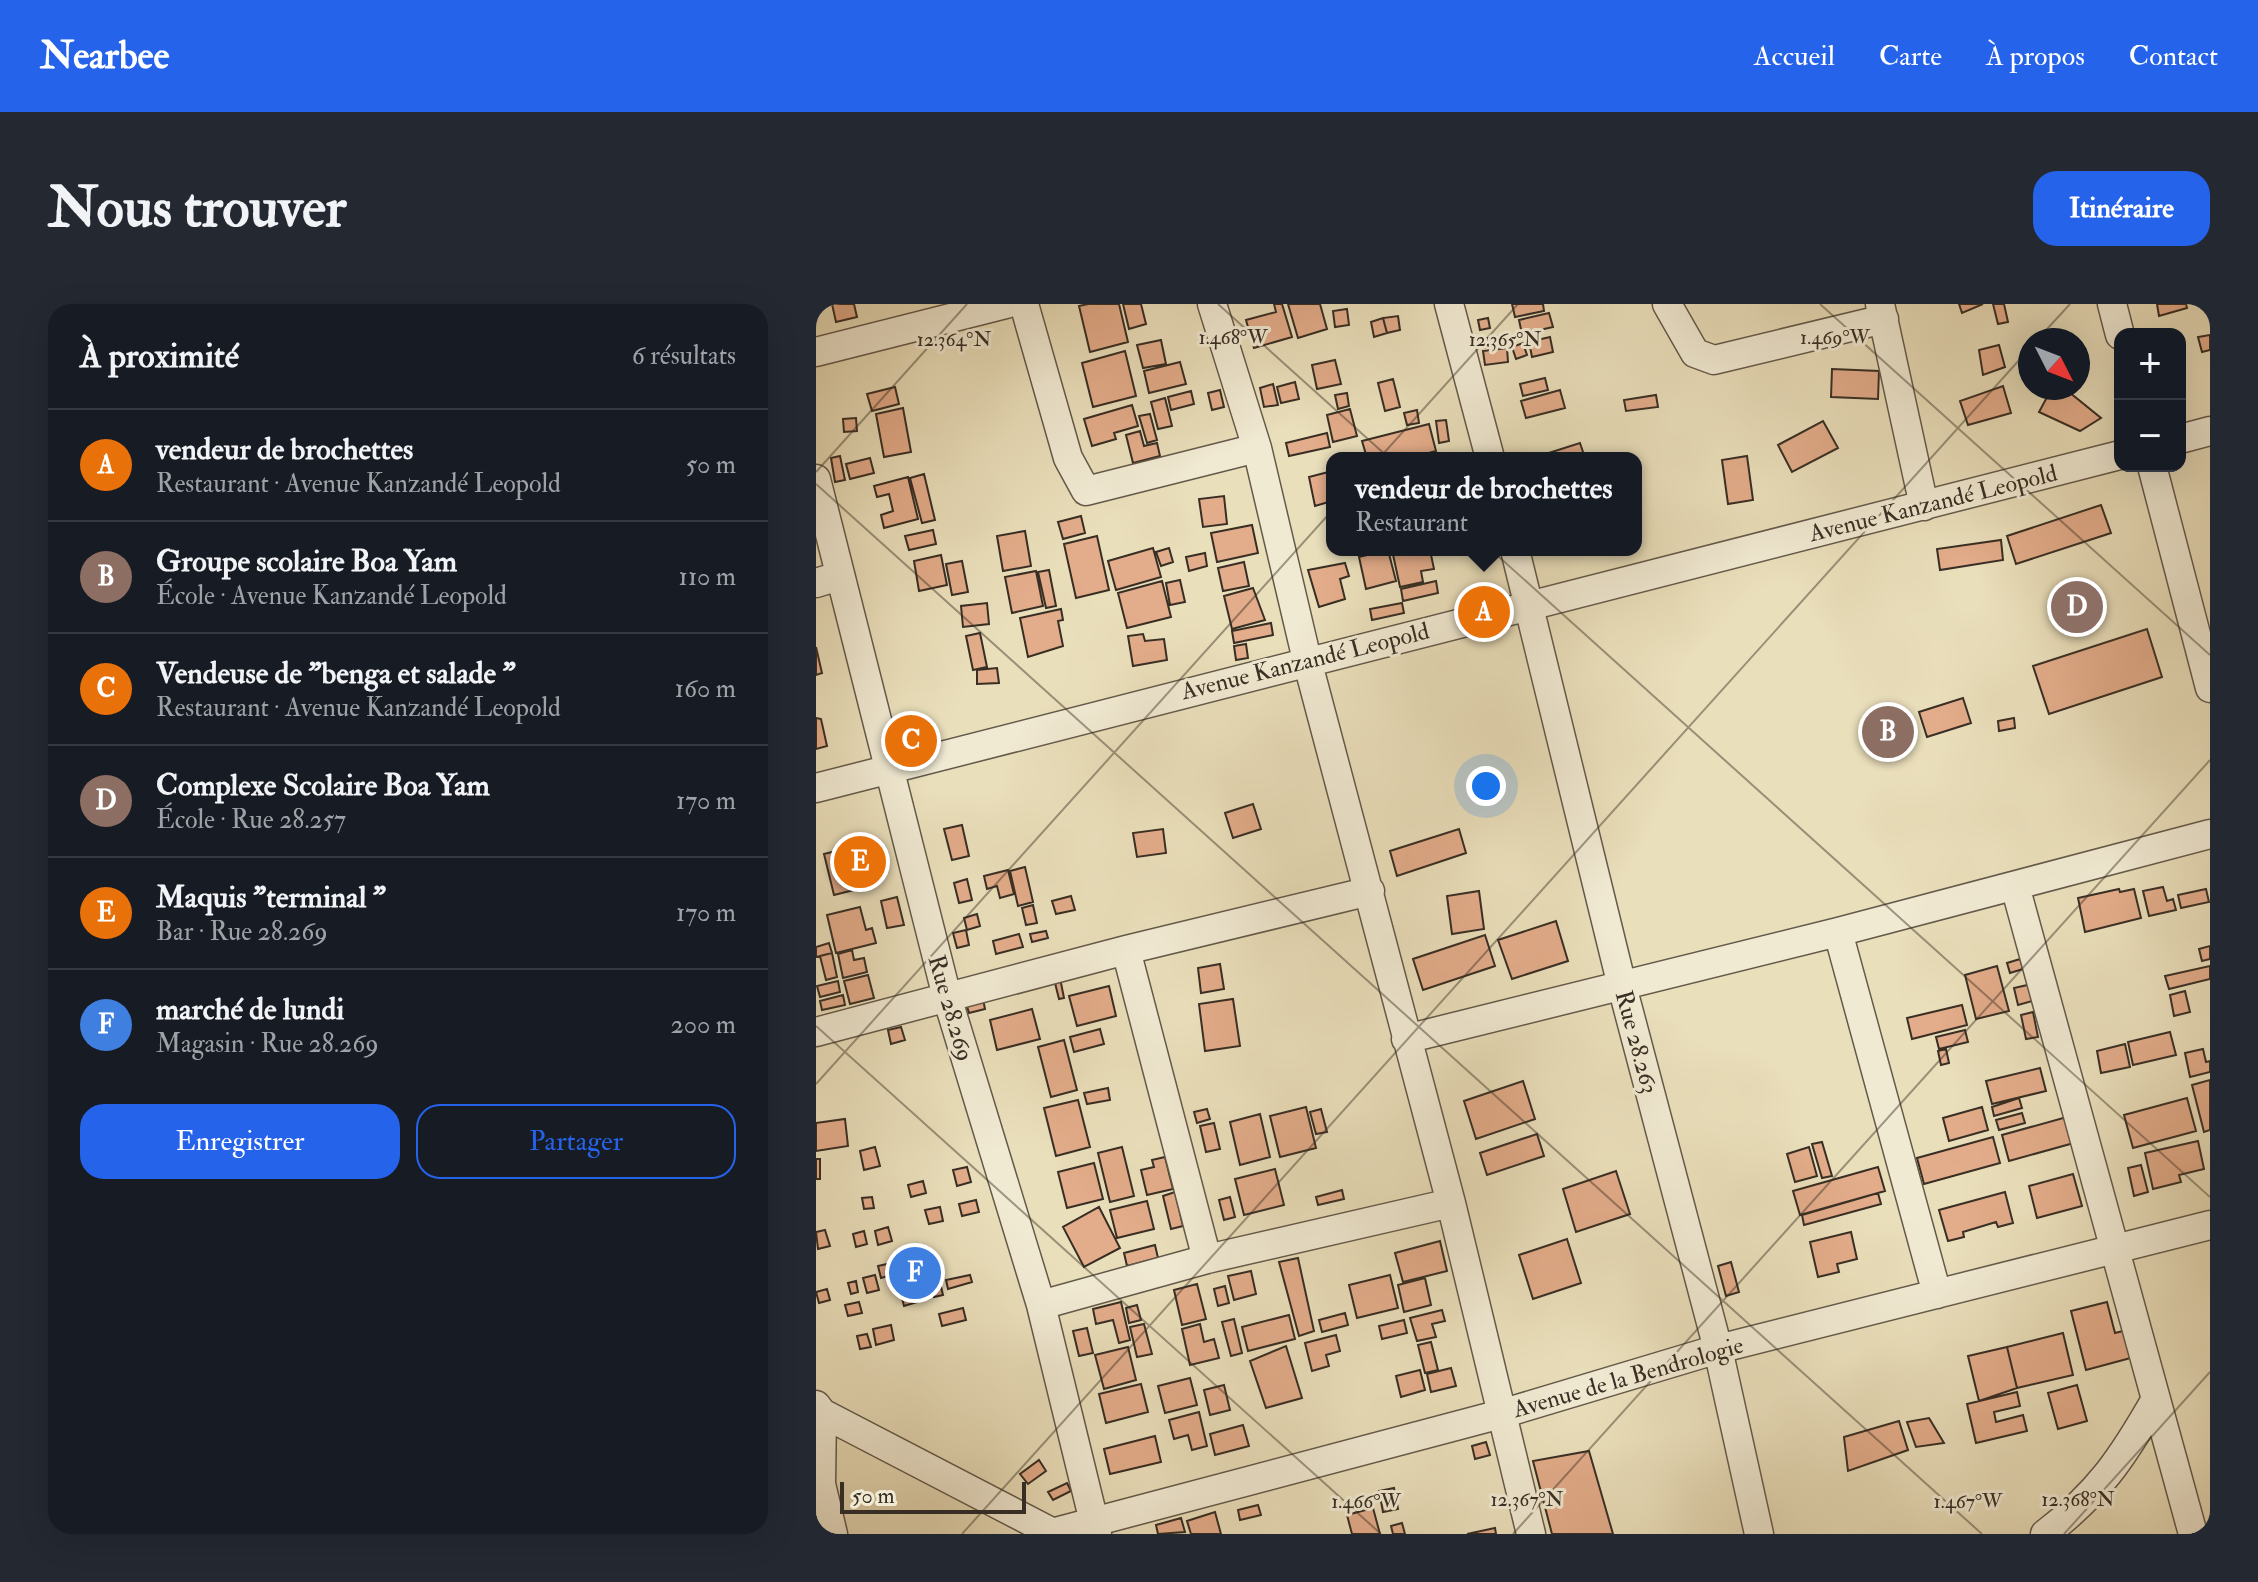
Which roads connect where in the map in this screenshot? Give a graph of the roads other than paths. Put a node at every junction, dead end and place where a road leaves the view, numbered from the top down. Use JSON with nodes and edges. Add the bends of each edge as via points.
{"nodes":[{"id":1,"x":1006,"y":304,"type":"edge"},
{"id":2,"x":1024,"y":304,"type":"edge"},
{"id":3,"x":1212,"y":304,"type":"edge"},
{"id":4,"x":1449,"y":304,"type":"edge"},
{"id":5,"x":1667,"y":304,"type":"edge"},
{"id":6,"x":2112,"y":304,"type":"edge"},
{"id":7,"x":1882,"y":312,"type":"edge"},
{"id":8,"x":2118,"y":328,"type":"edge"},
{"id":9,"x":816,"y":352,"type":"edge"},
{"id":10,"x":2210,"y":431,"type":"edge"},
{"id":11,"x":2186,"y":437,"type":"edge"},
{"id":12,"x":1257,"y":448,"type":"junction"},
{"id":13,"x":1488,"y":452,"type":"edge"},
{"id":14,"x":2114,"y":457,"type":"edge"},
{"id":15,"x":2154,"y":472,"type":"edge"},
{"id":16,"x":816,"y":479,"type":"edge"},
{"id":17,"x":1924,"y":506,"type":"junction"},
{"id":18,"x":1517,"y":556,"type":"edge"},
{"id":19,"x":828,"y":580,"type":"edge"},
{"id":20,"x":1530,"y":605,"type":"junction"},
{"id":21,"x":1307,"y":660,"type":"junction"},
{"id":22,"x":2210,"y":688,"type":"edge"},
{"id":23,"x":887,"y":770,"type":"junction"},
{"id":24,"x":816,"y":788,"type":"edge"},
{"id":25,"x":2210,"y":834,"type":"edge"},
{"id":26,"x":2015,"y":886,"type":"junction"},
{"id":27,"x":1370,"y":891,"type":"junction"},
{"id":28,"x":1838,"y":932,"type":"junction"},
{"id":29,"x":1126,"y":950,"type":"junction"},
{"id":30,"x":1622,"y":986,"type":"junction"},
{"id":31,"x":947,"y":997,"type":"junction"},
{"id":32,"x":816,"y":1032,"type":"edge"},
{"id":33,"x":1406,"y":1039,"type":"junction"},
{"id":34,"x":1451,"y":1203,"type":"junction"},
{"id":35,"x":2210,"y":1225,"type":"edge"},
{"id":36,"x":2115,"y":1249,"type":"junction"},
{"id":37,"x":1207,"y":1259,"type":"junction"},
{"id":38,"x":1937,"y":1294,"type":"junction"},
{"id":39,"x":1041,"y":1305,"type":"junction"},
{"id":40,"x":1718,"y":1349,"type":"junction"},
{"id":41,"x":2156,"y":1399,"type":"junction"},
{"id":42,"x":819,"y":1409,"type":"edge"},
{"id":43,"x":1501,"y":1414,"type":"junction"},
{"id":44,"x":1096,"y":1528,"type":"edge"},
{"id":45,"x":1050,"y":1533,"type":"edge"},
{"id":46,"x":833,"y":1534,"type":"edge"},
{"id":47,"x":1531,"y":1534,"type":"edge"},
{"id":48,"x":1759,"y":1534,"type":"edge"},
{"id":49,"x":2045,"y":1534,"type":"edge"},
{"id":50,"x":2193,"y":1534,"type":"edge"}],
"edges":[{"from":1,"to":9,"type":"street"},
{"from":2,"to":12,"type":"street","via":[[1068,458],[1086,491]]},
{"from":3,"to":12,"type":"street"},
{"from":4,"to":13,"type":"street"},
{"from":5,"to":7,"type":"street","via":[[1695,353],[1714,360]]},
{"from":6,"to":8,"type":"street"},
{"from":7,"to":17,"type":"street"},
{"from":10,"to":11,"type":"street"},
{"from":12,"to":21,"type":"street"},
{"from":14,"to":17,"type":"street","name":"Avenue Kanzandé Leopold"},
{"from":15,"to":22,"type":"street"},
{"from":16,"to":19,"type":"street","name":"Rue 28.269"},
{"from":17,"to":20,"type":"street","name":"Avenue Kanzandé Leopold"},
{"from":18,"to":20,"type":"street","name":"Rue 28.263"},
{"from":19,"to":23,"type":"street","name":"Rue 28.269"},
{"from":20,"to":21,"type":"street","name":"Avenue Kanzandé Leopold"},
{"from":20,"to":30,"type":"street","name":"Rue 28.263"},
{"from":21,"to":23,"type":"street","name":"Avenue Kanzandé Leopold"},
{"from":21,"to":27,"type":"street"},
{"from":23,"to":24,"type":"street","name":"Avenue Kanzandé Leopold"},
{"from":23,"to":31,"type":"street","name":"Rue 28.269"},
{"from":25,"to":26,"type":"street"},
{"from":26,"to":28,"type":"street"},
{"from":26,"to":36,"type":"street"},
{"from":27,"to":29,"type":"street"},
{"from":27,"to":33,"type":"street"},
{"from":28,"to":30,"type":"street"},
{"from":28,"to":38,"type":"street"},
{"from":29,"to":31,"type":"street"},
{"from":29,"to":37,"type":"street"},
{"from":30,"to":33,"type":"street"},
{"from":30,"to":40,"type":"street","name":"Rue 28.263"},
{"from":31,"to":32,"type":"street"},
{"from":31,"to":39,"type":"street","name":"Rue 28.269"},
{"from":33,"to":34,"type":"street"},
{"from":34,"to":37,"type":"street"},
{"from":34,"to":43,"type":"street"},
{"from":35,"to":36,"type":"street","name":"Avenue de la Bendrologie"},
{"from":36,"to":38,"type":"street","name":"Avenue de la Bendrologie"},
{"from":36,"to":41,"type":"street"},
{"from":37,"to":39,"type":"street"},
{"from":38,"to":40,"type":"street","name":"Avenue de la Bendrologie"},
{"from":39,"to":44,"type":"street","name":"Rue 28.269"},
{"from":40,"to":43,"type":"street","name":"Avenue de la Bendrologie"},
{"from":40,"to":48,"type":"street","name":"Rue 28.263"},
{"from":41,"to":49,"type":"street","via":[[2094,1494]]},
{"from":41,"to":50,"type":"street"},
{"from":42,"to":45,"type":"street"},
{"from":42,"to":46,"type":"street","via":[[821,1484]]},
{"from":43,"to":44,"type":"street","name":"Avenue de la Bendrologie"},
{"from":43,"to":47,"type":"street"},
{"from":44,"to":45,"type":"street","name":"Avenue de la Bendrologie"}]}
